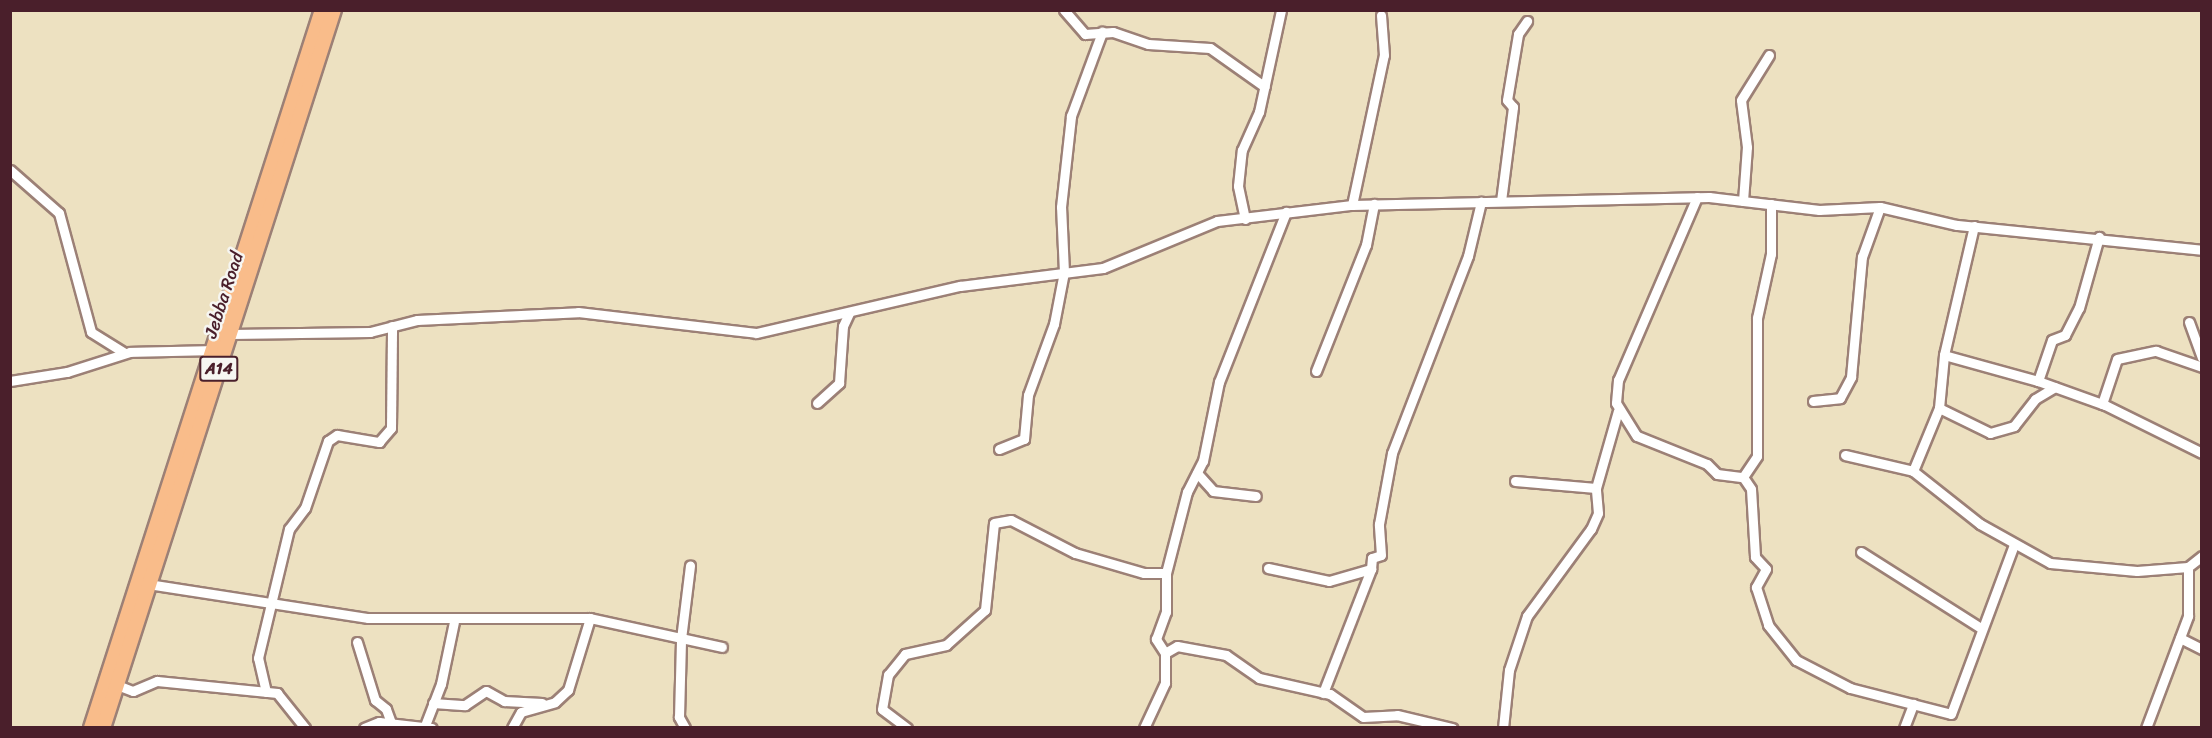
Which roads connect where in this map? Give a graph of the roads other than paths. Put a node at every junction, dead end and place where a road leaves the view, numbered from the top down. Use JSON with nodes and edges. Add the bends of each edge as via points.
{"nodes":[{"id":1,"x":322,"y":10,"type":"edge"},
{"id":2,"x":334,"y":10,"type":"edge"},
{"id":3,"x":1064,"y":10,"type":"edge"},
{"id":4,"x":1281,"y":10,"type":"edge"},
{"id":5,"x":1381,"y":15,"type":"dead end"},
{"id":6,"x":1527,"y":21,"type":"dead end"},
{"id":7,"x":1102,"y":32,"type":"junction"},
{"id":8,"x":1769,"y":55,"type":"dead end"},
{"id":9,"x":1268,"y":63,"type":"junction"},
{"id":10,"x":1250,"y":72,"type":"junction"},
{"id":11,"x":1265,"y":87,"type":"junction"},
{"id":12,"x":10,"y":170,"type":"edge"},
{"id":13,"x":1697,"y":197,"type":"junction"},
{"id":14,"x":1502,"y":201,"type":"junction"},
{"id":15,"x":1743,"y":201,"type":"junction"},
{"id":16,"x":1480,"y":202,"type":"junction"},
{"id":17,"x":1374,"y":204,"type":"junction"},
{"id":18,"x":1771,"y":204,"type":"junction"},
{"id":19,"x":1352,"y":205,"type":"junction"},
{"id":20,"x":1881,"y":207,"type":"junction"},
{"id":21,"x":1286,"y":212,"type":"junction"},
{"id":22,"x":1245,"y":219,"type":"junction"},
{"id":23,"x":1974,"y":226,"type":"junction"},
{"id":24,"x":2099,"y":237,"type":"junction"},
{"id":25,"x":2202,"y":250,"type":"edge"},
{"id":26,"x":1064,"y":272,"type":"junction"},
{"id":27,"x":849,"y":313,"type":"junction"},
{"id":28,"x":2188,"y":322,"type":"dead end"},
{"id":29,"x":392,"y":327,"type":"junction"},
{"id":30,"x":231,"y":334,"type":"junction"},
{"id":31,"x":212,"y":350,"type":"junction"},
{"id":32,"x":124,"y":353,"type":"junction"},
{"id":33,"x":1944,"y":355,"type":"junction"},
{"id":34,"x":2202,"y":358,"type":"edge"},
{"id":35,"x":2202,"y":368,"type":"edge"},
{"id":36,"x":1316,"y":371,"type":"dead end"},
{"id":37,"x":10,"y":381,"type":"edge"},
{"id":38,"x":2038,"y":381,"type":"junction"},
{"id":39,"x":2055,"y":387,"type":"junction"},
{"id":40,"x":1813,"y":401,"type":"dead end"},
{"id":41,"x":818,"y":404,"type":"dead end"},
{"id":42,"x":2102,"y":404,"type":"junction"},
{"id":43,"x":1939,"y":408,"type":"junction"},
{"id":44,"x":1618,"y":411,"type":"junction"},
{"id":45,"x":999,"y":448,"type":"dead end"},
{"id":46,"x":2202,"y":453,"type":"edge"},
{"id":47,"x":1845,"y":455,"type":"dead end"},
{"id":48,"x":1913,"y":471,"type":"junction"},
{"id":49,"x":1197,"y":473,"type":"junction"},
{"id":50,"x":1743,"y":477,"type":"junction"},
{"id":51,"x":1515,"y":481,"type":"dead end"},
{"id":52,"x":1596,"y":488,"type":"junction"},
{"id":53,"x":1256,"y":496,"type":"dead end"},
{"id":54,"x":2014,"y":545,"type":"junction"},
{"id":55,"x":1861,"y":552,"type":"dead end"},
{"id":56,"x":2202,"y":556,"type":"edge"},
{"id":57,"x":690,"y":566,"type":"dead end"},
{"id":58,"x":2188,"y":567,"type":"junction"},
{"id":59,"x":1268,"y":568,"type":"dead end"},
{"id":60,"x":1371,"y":569,"type":"junction"},
{"id":61,"x":1166,"y":573,"type":"junction"},
{"id":62,"x":148,"y":584,"type":"junction"},
{"id":63,"x":273,"y":607,"type":"junction"},
{"id":64,"x":590,"y":618,"type":"junction"},
{"id":65,"x":454,"y":622,"type":"junction"},
{"id":66,"x":1979,"y":627,"type":"junction"},
{"id":67,"x":2180,"y":638,"type":"junction"},
{"id":68,"x":681,"y":639,"type":"junction"},
{"id":69,"x":357,"y":642,"type":"dead end"},
{"id":70,"x":722,"y":647,"type":"dead end"},
{"id":71,"x":2202,"y":649,"type":"edge"},
{"id":72,"x":1165,"y":653,"type":"junction"},
{"id":73,"x":117,"y":685,"type":"junction"},
{"id":74,"x":267,"y":692,"type":"junction"},
{"id":75,"x":1323,"y":693,"type":"junction"},
{"id":76,"x":433,"y":703,"type":"junction"},
{"id":77,"x":549,"y":704,"type":"junction"},
{"id":78,"x":1913,"y":704,"type":"junction"},
{"id":79,"x":392,"y":725,"type":"edge"},
{"id":80,"x":426,"y":727,"type":"edge"},
{"id":81,"x":91,"y":728,"type":"edge"},
{"id":82,"x":103,"y":728,"type":"edge"},
{"id":83,"x":305,"y":728,"type":"edge"},
{"id":84,"x":364,"y":728,"type":"edge"},
{"id":85,"x":512,"y":728,"type":"edge"},
{"id":86,"x":685,"y":728,"type":"edge"},
{"id":87,"x":907,"y":728,"type":"edge"},
{"id":88,"x":1144,"y":728,"type":"edge"},
{"id":89,"x":1452,"y":728,"type":"edge"},
{"id":90,"x":1503,"y":728,"type":"edge"},
{"id":91,"x":1904,"y":728,"type":"edge"},
{"id":92,"x":2146,"y":728,"type":"edge"}],
"edges":[{"from":1,"to":31,"type":"highway"},
{"from":2,"to":30,"type":"highway","name":"Jebba Road","number":"A14"},
{"from":3,"to":7,"type":"street","via":[[1085,34]]},
{"from":4,"to":9,"type":"street"},
{"from":5,"to":19,"type":"street","via":[[1384,55]]},
{"from":6,"to":14,"type":"street","via":[[1518,34],[1507,100],[1513,106]]},
{"from":7,"to":10,"type":"street","via":[[1148,44],[1196,44]]},
{"from":7,"to":26,"type":"street","via":[[1071,116],[1061,207]]},
{"from":8,"to":15,"type":"street","via":[[1741,100],[1747,147]]},
{"from":9,"to":10,"type":"street"},
{"from":9,"to":11,"type":"street"},
{"from":10,"to":11,"type":"street"},
{"from":11,"to":22,"type":"street","via":[[1242,150],[1238,186]]},
{"from":12,"to":32,"type":"street","via":[[59,213],[90,332]]},
{"from":13,"to":14,"type":"street"},
{"from":13,"to":15,"type":"street"},
{"from":13,"to":44,"type":"street","via":[[1618,380]]},
{"from":14,"to":16,"type":"street"},
{"from":15,"to":18,"type":"street"},
{"from":16,"to":17,"type":"street"},
{"from":16,"to":60,"type":"street","via":[[1468,256],[1392,453],[1379,524],[1381,555],[1371,558]]},
{"from":17,"to":19,"type":"street"},
{"from":17,"to":36,"type":"street","via":[[1366,245]]},
{"from":18,"to":20,"type":"street","via":[[1819,210]]},
{"from":18,"to":50,"type":"street","via":[[1771,254],[1756,318],[1757,456]]},
{"from":19,"to":21,"type":"street"},
{"from":20,"to":23,"type":"street"},
{"from":20,"to":40,"type":"street","via":[[1862,257],[1851,377],[1840,398]]},
{"from":21,"to":22,"type":"street"},
{"from":21,"to":49,"type":"street","via":[[1219,382]]},
{"from":22,"to":26,"type":"street","via":[[1198,227],[1103,268]]},
{"from":23,"to":24,"type":"street"},
{"from":23,"to":33,"type":"street"},
{"from":24,"to":25,"type":"street"},
{"from":24,"to":38,"type":"street","via":[[2079,308],[2065,335],[2052,340]]},
{"from":26,"to":27,"type":"street","via":[[960,286]]},
{"from":26,"to":45,"type":"street","via":[[1054,324],[1029,395],[1024,439]]},
{"from":27,"to":29,"type":"street","via":[[756,333],[578,312],[456,316]]},
{"from":27,"to":41,"type":"street","via":[[843,326],[839,383]]},
{"from":28,"to":34,"type":"street"},
{"from":29,"to":30,"type":"street"},
{"from":29,"to":63,"type":"street","via":[[391,428],[379,442],[337,435],[328,441],[305,508],[289,529]]},
{"from":30,"to":62,"type":"highway","name":"Jebba Road","number":"A14"},
{"from":31,"to":32,"type":"street"},
{"from":31,"to":81,"type":"highway"},
{"from":32,"to":37,"type":"street","via":[[67,372]]},
{"from":33,"to":38,"type":"street"},
{"from":33,"to":43,"type":"street"},
{"from":35,"to":42,"type":"street","via":[[2156,351],[2117,359]]},
{"from":38,"to":39,"type":"street"},
{"from":39,"to":42,"type":"street"},
{"from":39,"to":43,"type":"street","via":[[2035,399],[2014,426],[1990,433]]},
{"from":42,"to":46,"type":"street"},
{"from":43,"to":48,"type":"street"},
{"from":44,"to":50,"type":"street","via":[[1637,436],[1707,464],[1717,474]]},
{"from":44,"to":52,"type":"street"},
{"from":47,"to":48,"type":"street"},
{"from":48,"to":54,"type":"street","via":[[1947,501]]},
{"from":49,"to":53,"type":"street","via":[[1213,491]]},
{"from":49,"to":61,"type":"street"},
{"from":50,"to":78,"type":"street","via":[[1751,489],[1755,557],[1766,569],[1756,587],[1768,625],[1796,660],[1850,688]]},
{"from":51,"to":52,"type":"street"},
{"from":52,"to":90,"type":"street","via":[[1598,513],[1591,529],[1523,626],[1509,670]]},
{"from":54,"to":58,"type":"street","via":[[2050,563],[2137,571]]},
{"from":54,"to":66,"type":"street"},
{"from":55,"to":66,"type":"street"},
{"from":56,"to":58,"type":"street"},
{"from":57,"to":68,"type":"street"},
{"from":58,"to":67,"type":"street","via":[[2188,616]]},
{"from":59,"to":60,"type":"street","via":[[1329,581]]},
{"from":60,"to":75,"type":"street"},
{"from":61,"to":72,"type":"street","via":[[1166,612],[1156,639]]},
{"from":61,"to":87,"type":"street","via":[[1144,573],[1075,553],[1011,520],[994,523],[985,610],[946,645],[905,654],[888,675],[882,709]]},
{"from":62,"to":63,"type":"street"},
{"from":62,"to":73,"type":"highway","name":"Jebba Road","number":"A14"},
{"from":63,"to":65,"type":"street"},
{"from":63,"to":74,"type":"street","via":[[258,658]]},
{"from":64,"to":65,"type":"street"},
{"from":64,"to":68,"type":"street"},
{"from":64,"to":77,"type":"street","via":[[568,690]]},
{"from":65,"to":76,"type":"street"},
{"from":66,"to":78,"type":"street","via":[[1951,714]]},
{"from":67,"to":71,"type":"street"},
{"from":67,"to":92,"type":"street"},
{"from":68,"to":70,"type":"street"},
{"from":68,"to":86,"type":"street","via":[[679,717]]},
{"from":69,"to":79,"type":"street","via":[[375,700],[386,709]]},
{"from":72,"to":75,"type":"street","via":[[1177,646],[1226,655],[1259,678]]},
{"from":72,"to":88,"type":"street","via":[[1165,683]]},
{"from":73,"to":74,"type":"street","via":[[133,691],[157,681]]},
{"from":73,"to":82,"type":"highway","name":"Jebba Road","number":"A14"},
{"from":74,"to":83,"type":"street","via":[[277,693]]},
{"from":75,"to":89,"type":"street","via":[[1363,717],[1397,715]]},
{"from":76,"to":77,"type":"street","via":[[465,705],[486,691],[504,700]]},
{"from":76,"to":80,"type":"street"},
{"from":77,"to":85,"type":"street","via":[[521,712]]},
{"from":78,"to":91,"type":"street"},
{"from":79,"to":80,"type":"street"},
{"from":79,"to":84,"type":"street"}]}
